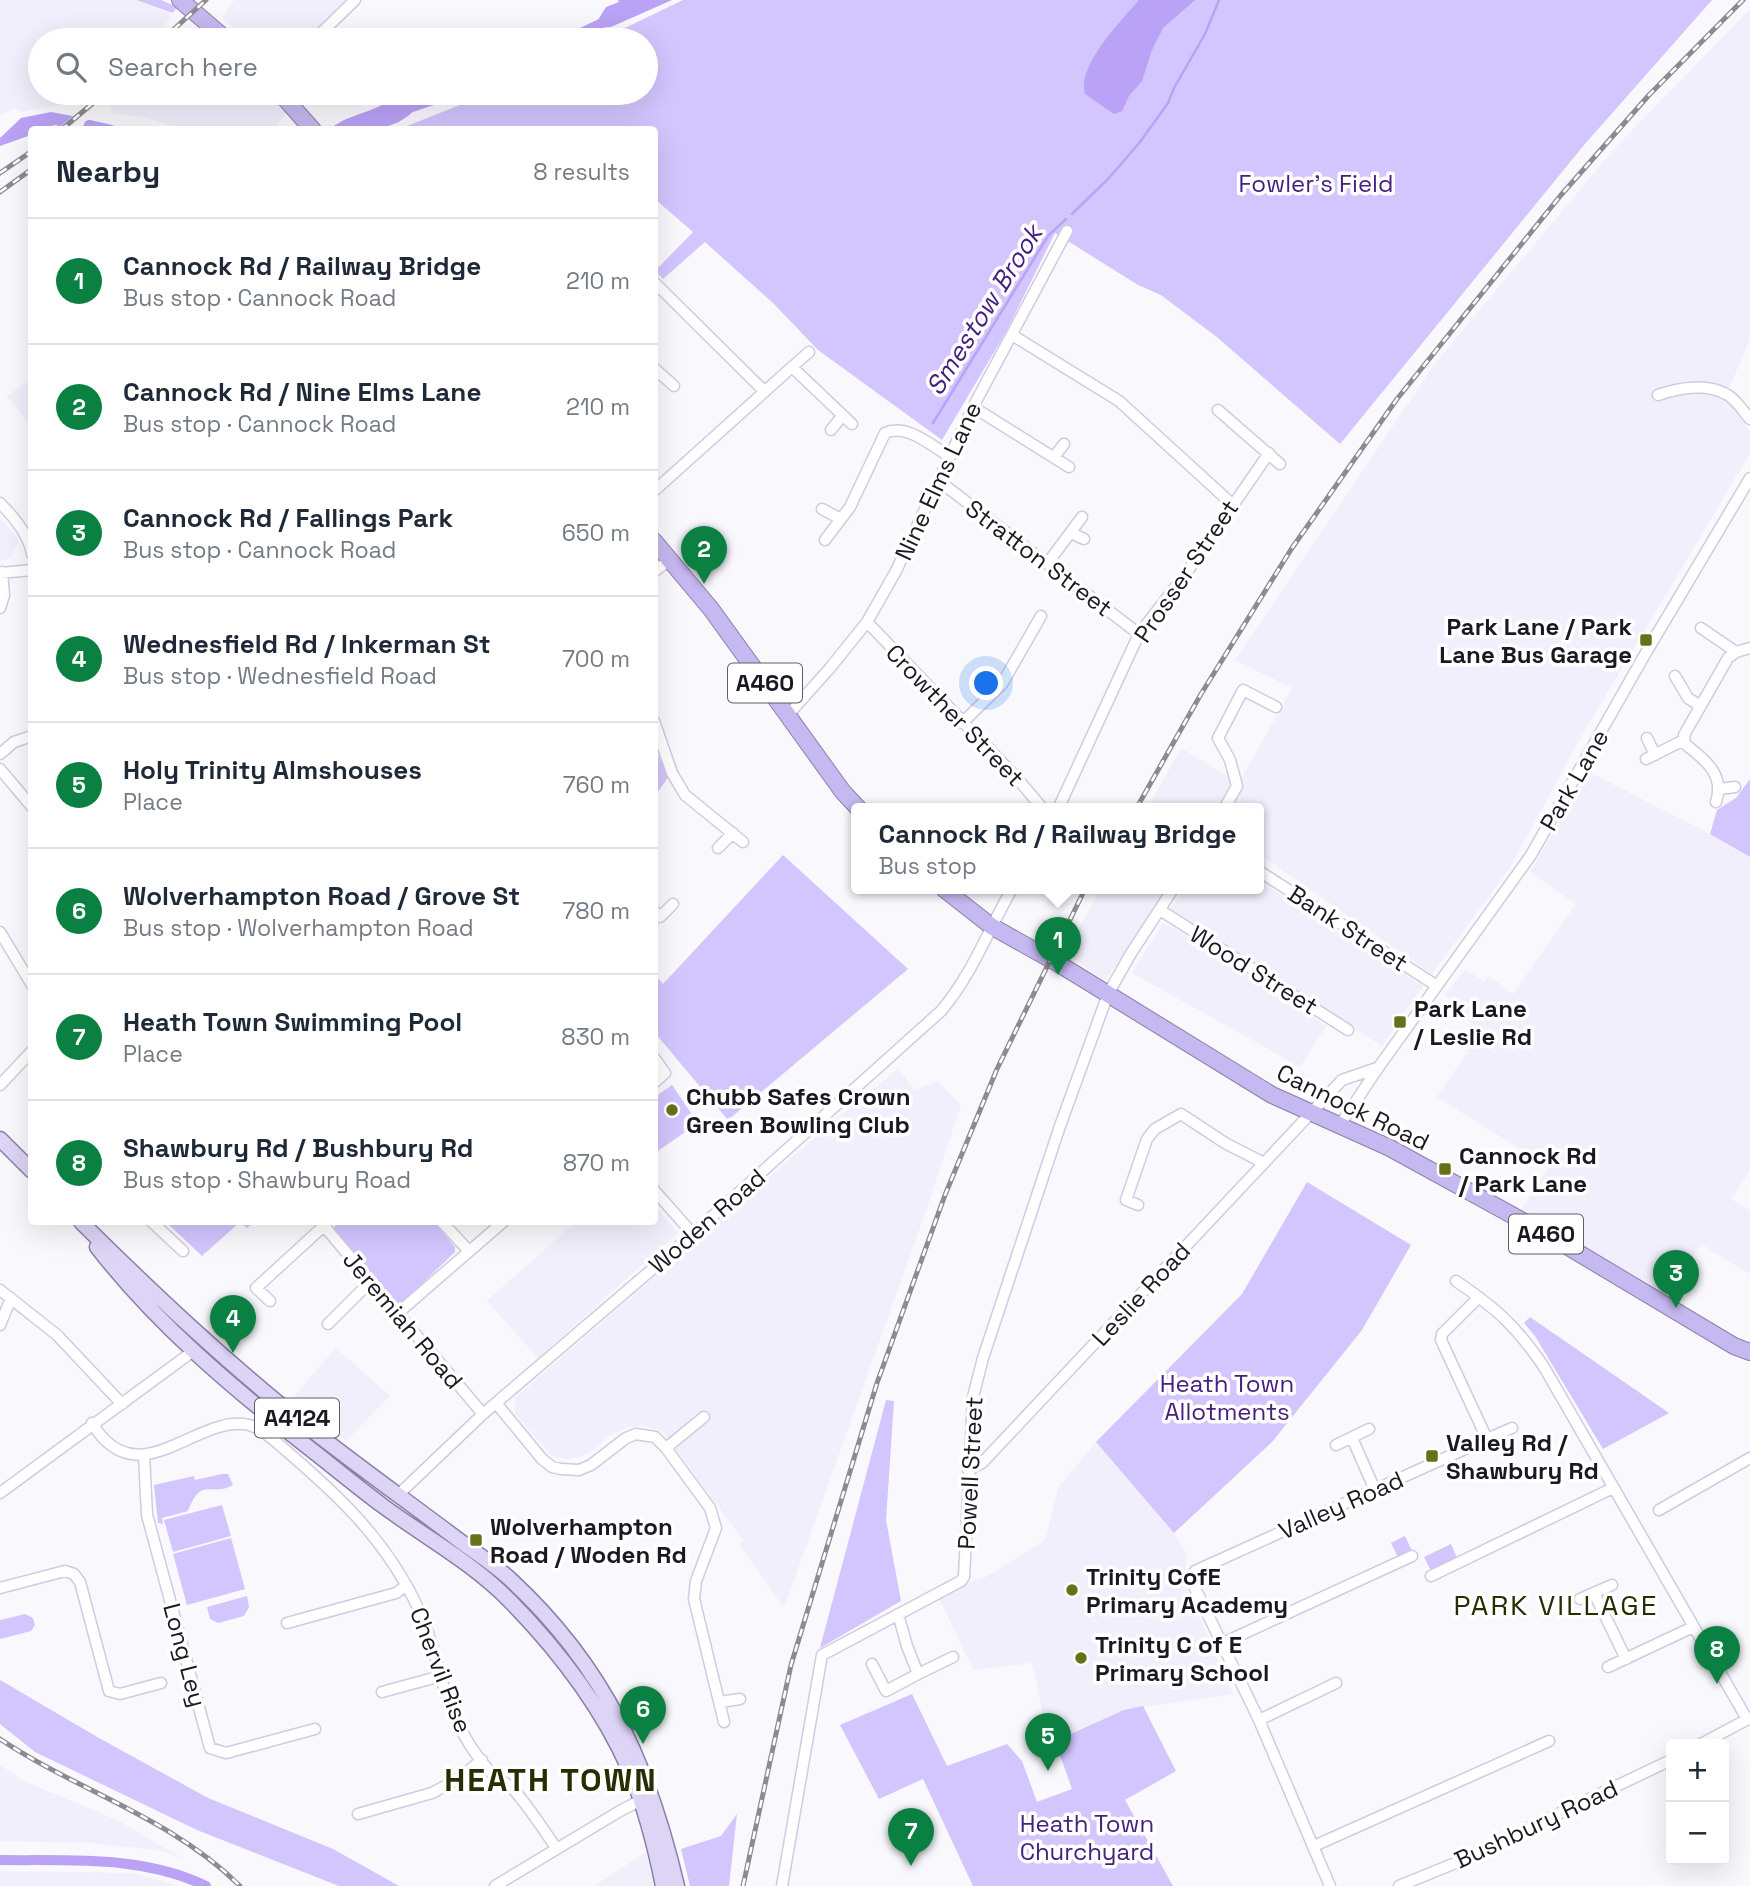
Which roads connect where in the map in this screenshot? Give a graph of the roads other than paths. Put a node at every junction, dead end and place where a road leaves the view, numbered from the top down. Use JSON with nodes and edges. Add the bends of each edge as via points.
{"nodes":[{"id":1,"x":180,"y":0,"type":"edge"},
{"id":2,"x":355,"y":0,"type":"edge"},
{"id":3,"x":213,"y":28,"type":"edge"},
{"id":4,"x":326,"y":28,"type":"edge"},
{"id":5,"x":291,"y":105,"type":"edge"},
{"id":6,"x":310,"y":126,"type":"edge"},
{"id":7,"x":1067,"y":231,"type":"dead end"},
{"id":8,"x":658,"y":286,"type":"edge"},
{"id":9,"x":1012,"y":335,"type":"junction"},
{"id":10,"x":809,"y":352,"type":"dead end"},
{"id":11,"x":792,"y":367,"type":"junction"},
{"id":12,"x":658,"y":372,"type":"edge"},
{"id":13,"x":674,"y":386,"type":"dead end"},
{"id":14,"x":764,"y":391,"type":"junction"},
{"id":15,"x":1658,"y":395,"type":"dead end"},
{"id":16,"x":973,"y":407,"type":"junction"},
{"id":17,"x":1218,"y":410,"type":"dead end"},
{"id":18,"x":842,"y":416,"type":"junction"},
{"id":19,"x":1750,"y":419,"type":"edge"},
{"id":20,"x":852,"y":424,"type":"dead end"},
{"id":21,"x":831,"y":430,"type":"dead end"},
{"id":22,"x":1064,"y":444,"type":"dead end"},
{"id":23,"x":1269,"y":453,"type":"junction"},
{"id":24,"x":949,"y":456,"type":"junction"},
{"id":25,"x":1054,"y":457,"type":"junction"},
{"id":26,"x":1280,"y":464,"type":"dead end"},
{"id":27,"x":1069,"y":467,"type":"dead end"},
{"id":28,"x":1750,"y":478,"type":"edge"},
{"id":29,"x":939,"y":481,"type":"junction"},
{"id":30,"x":658,"y":487,"type":"edge"},
{"id":31,"x":0,"y":503,"type":"edge"},
{"id":32,"x":1232,"y":504,"type":"junction"},
{"id":33,"x":822,"y":509,"type":"dead end"},
{"id":34,"x":1082,"y":517,"type":"dead end"},
{"id":35,"x":841,"y":519,"type":"junction"},
{"id":36,"x":1072,"y":533,"type":"junction"},
{"id":37,"x":1084,"y":539,"type":"dead end"},
{"id":38,"x":825,"y":540,"type":"dead end"},
{"id":39,"x":28,"y":541,"type":"edge"},
{"id":40,"x":658,"y":546,"type":"edge"},
{"id":41,"x":670,"y":559,"type":"junction"},
{"id":42,"x":1047,"y":564,"type":"junction"},
{"id":43,"x":658,"y":569,"type":"edge"},
{"id":44,"x":28,"y":570,"type":"edge"},
{"id":45,"x":1,"y":573,"type":"edge"},
{"id":46,"x":0,"y":608,"type":"edge"},
{"id":47,"x":1041,"y":617,"type":"dead end"},
{"id":48,"x":867,"y":622,"type":"junction"},
{"id":49,"x":1701,"y":628,"type":"dead end"},
{"id":50,"x":1139,"y":634,"type":"junction"},
{"id":51,"x":1750,"y":648,"type":"edge"},
{"id":52,"x":1736,"y":652,"type":"junction"},
{"id":53,"x":1675,"y":683,"type":"dead end"},
{"id":54,"x":1700,"y":706,"type":"junction"},
{"id":55,"x":1276,"y":707,"type":"dead end"},
{"id":56,"x":788,"y":715,"type":"junction"},
{"id":57,"x":962,"y":723,"type":"junction"},
{"id":58,"x":658,"y":733,"type":"edge"},
{"id":59,"x":28,"y":737,"type":"edge"},
{"id":60,"x":1647,"y":738,"type":"dead end"},
{"id":61,"x":1684,"y":740,"type":"junction"},
{"id":62,"x":0,"y":754,"type":"edge"},
{"id":63,"x":0,"y":769,"type":"edge"},
{"id":64,"x":1735,"y":787,"type":"dead end"},
{"id":65,"x":1720,"y":789,"type":"junction"},
{"id":66,"x":28,"y":802,"type":"edge"},
{"id":67,"x":1716,"y":802,"type":"dead end"},
{"id":68,"x":854,"y":803,"type":"edge"},
{"id":69,"x":1038,"y":803,"type":"edge"},
{"id":70,"x":1061,"y":803,"type":"edge"},
{"id":71,"x":1227,"y":803,"type":"edge"},
{"id":72,"x":733,"y":833,"type":"junction"},
{"id":73,"x":743,"y":842,"type":"dead end"},
{"id":74,"x":718,"y":848,"type":"dead end"},
{"id":75,"x":1264,"y":874,"type":"edge"},
{"id":76,"x":950,"y":894,"type":"edge"},
{"id":77,"x":1009,"y":894,"type":"edge"},
{"id":78,"x":1170,"y":894,"type":"edge"},
{"id":79,"x":673,"y":904,"type":"dead end"},
{"id":80,"x":1160,"y":910,"type":"junction"},
{"id":81,"x":658,"y":915,"type":"edge"},
{"id":82,"x":991,"y":926,"type":"junction"},
{"id":83,"x":0,"y":932,"type":"edge"},
{"id":84,"x":28,"y":978,"type":"edge"},
{"id":85,"x":1437,"y":986,"type":"junction"},
{"id":86,"x":1108,"y":994,"type":"junction"},
{"id":87,"x":1348,"y":1030,"type":"dead end"},
{"id":88,"x":28,"y":1055,"type":"edge"},
{"id":89,"x":658,"y":1064,"type":"edge"},
{"id":90,"x":1378,"y":1068,"type":"junction"},
{"id":91,"x":658,"y":1079,"type":"edge"},
{"id":92,"x":0,"y":1085,"type":"edge"},
{"id":93,"x":1312,"y":1114,"type":"junction"},
{"id":94,"x":1340,"y":1125,"type":"junction"},
{"id":95,"x":0,"y":1139,"type":"edge"},
{"id":96,"x":1264,"y":1163,"type":"junction"},
{"id":97,"x":28,"y":1167,"type":"edge"},
{"id":98,"x":658,"y":1195,"type":"edge"},
{"id":99,"x":1138,"y":1205,"type":"dead end"},
{"id":100,"x":81,"y":1225,"type":"edge"},
{"id":101,"x":82,"y":1225,"type":"edge"},
{"id":102,"x":155,"y":1225,"type":"edge"},
{"id":103,"x":325,"y":1225,"type":"edge"},
{"id":104,"x":327,"y":1225,"type":"edge"},
{"id":105,"x":445,"y":1225,"type":"edge"},
{"id":106,"x":499,"y":1225,"type":"edge"},
{"id":107,"x":693,"y":1234,"type":"junction"},
{"id":108,"x":468,"y":1250,"type":"junction"},
{"id":109,"x":183,"y":1251,"type":"dead end"},
{"id":110,"x":371,"y":1281,"type":"junction"},
{"id":111,"x":1456,"y":1282,"type":"dead end"},
{"id":112,"x":0,"y":1290,"type":"edge"},
{"id":113,"x":1479,"y":1297,"type":"junction"},
{"id":114,"x":12,"y":1298,"type":"junction"},
{"id":115,"x":270,"y":1301,"type":"dead end"},
{"id":116,"x":398,"y":1313,"type":"junction"},
{"id":117,"x":328,"y":1324,"type":"dead end"},
{"id":118,"x":0,"y":1325,"type":"edge"},
{"id":119,"x":201,"y":1337,"type":"junction"},
{"id":120,"x":192,"y":1352,"type":"junction"},
{"id":121,"x":1749,"y":1356,"type":"edge"},
{"id":122,"x":496,"y":1403,"type":"junction"},
{"id":123,"x":122,"y":1404,"type":"junction"},
{"id":124,"x":483,"y":1414,"type":"junction"},
{"id":125,"x":704,"y":1418,"type":"dead end"},
{"id":126,"x":92,"y":1423,"type":"junction"},
{"id":127,"x":1512,"y":1428,"type":"dead end"},
{"id":128,"x":1369,"y":1429,"type":"dead end"},
{"id":129,"x":1352,"y":1438,"type":"junction"},
{"id":130,"x":1487,"y":1439,"type":"junction"},
{"id":131,"x":1336,"y":1445,"type":"dead end"},
{"id":132,"x":666,"y":1448,"type":"junction"},
{"id":133,"x":144,"y":1455,"type":"junction"},
{"id":134,"x":1750,"y":1458,"type":"edge"},
{"id":135,"x":968,"y":1470,"type":"junction"},
{"id":136,"x":1613,"y":1488,"type":"junction"},
{"id":137,"x":1375,"y":1490,"type":"junction"},
{"id":138,"x":0,"y":1493,"type":"edge"},
{"id":139,"x":398,"y":1495,"type":"junction"},
{"id":140,"x":383,"y":1506,"type":"junction"},
{"id":141,"x":1659,"y":1510,"type":"dead end"},
{"id":142,"x":1412,"y":1556,"type":"dead end"},
{"id":143,"x":1431,"y":1576,"type":"dead end"},
{"id":144,"x":1612,"y":1585,"type":"dead end"},
{"id":145,"x":406,"y":1586,"type":"junction"},
{"id":146,"x":0,"y":1588,"type":"edge"},
{"id":147,"x":1594,"y":1593,"type":"junction"},
{"id":148,"x":1580,"y":1599,"type":"dead end"},
{"id":149,"x":898,"y":1614,"type":"junction"},
{"id":150,"x":287,"y":1623,"type":"dead end"},
{"id":151,"x":1693,"y":1627,"type":"junction"},
{"id":152,"x":1223,"y":1643,"type":"junction"},
{"id":153,"x":953,"y":1657,"type":"dead end"},
{"id":154,"x":1626,"y":1659,"type":"junction"},
{"id":155,"x":872,"y":1664,"type":"dead end"},
{"id":156,"x":1608,"y":1667,"type":"dead end"},
{"id":157,"x":918,"y":1674,"type":"junction"},
{"id":158,"x":441,"y":1676,"type":"junction"},
{"id":159,"x":162,"y":1683,"type":"dead end"},
{"id":160,"x":1336,"y":1683,"type":"dead end"},
{"id":161,"x":382,"y":1692,"type":"dead end"},
{"id":162,"x":740,"y":1699,"type":"dead end"},
{"id":163,"x":720,"y":1702,"type":"junction"},
{"id":164,"x":1749,"y":1718,"type":"edge"},
{"id":165,"x":1259,"y":1720,"type":"junction"},
{"id":166,"x":724,"y":1722,"type":"dead end"},
{"id":167,"x":315,"y":1729,"type":"dead end"},
{"id":168,"x":1710,"y":1739,"type":"edge"},
{"id":169,"x":1549,"y":1741,"type":"dead end"},
{"id":170,"x":482,"y":1760,"type":"junction"},
{"id":171,"x":1666,"y":1762,"type":"edge"},
{"id":172,"x":646,"y":1798,"type":"junction"},
{"id":173,"x":358,"y":1814,"type":"dead end"},
{"id":174,"x":1314,"y":1846,"type":"junction"},
{"id":175,"x":557,"y":1849,"type":"junction"},
{"id":176,"x":495,"y":1886,"type":"edge"},
{"id":177,"x":663,"y":1886,"type":"edge"},
{"id":178,"x":677,"y":1886,"type":"edge"},
{"id":179,"x":782,"y":1886,"type":"edge"},
{"id":180,"x":1330,"y":1886,"type":"edge"},
{"id":181,"x":1399,"y":1886,"type":"edge"}],
"edges":[{"from":1,"to":3,"type":"highway"},
{"from":2,"to":4,"type":"street"},
{"from":5,"to":6,"type":"highway"},
{"from":7,"to":9,"type":"street","name":"Nine Elms Lane"},
{"from":8,"to":14,"type":"street"},
{"from":9,"to":16,"type":"street","name":"Nine Elms Lane"},
{"from":9,"to":32,"type":"street","via":[[1119,401]]},
{"from":10,"to":11,"type":"street"},
{"from":11,"to":14,"type":"street"},
{"from":11,"to":18,"type":"street"},
{"from":12,"to":13,"type":"street"},
{"from":14,"to":30,"type":"street"},
{"from":15,"to":19,"type":"street","via":[[1691,388],[1727,394]]},
{"from":16,"to":24,"type":"street","name":"Nine Elms Lane"},
{"from":16,"to":25,"type":"street"},
{"from":17,"to":23,"type":"street"},
{"from":18,"to":20,"type":"street"},
{"from":18,"to":21,"type":"street"},
{"from":22,"to":25,"type":"street"},
{"from":23,"to":26,"type":"street"},
{"from":23,"to":32,"type":"street","name":"Prosser Street"},
{"from":24,"to":29,"type":"street","name":"Nine Elms Lane"},
{"from":24,"to":35,"type":"street","via":[[904,429],[885,433]]},
{"from":25,"to":27,"type":"street"},
{"from":28,"to":85,"type":"street","name":"Park Lane","via":[[1531,855]]},
{"from":29,"to":42,"type":"street","name":"Stratton Street"},
{"from":29,"to":48,"type":"street","name":"Nine Elms Lane"},
{"from":31,"to":39,"type":"street"},
{"from":32,"to":50,"type":"street","name":"Prosser Street"},
{"from":33,"to":35,"type":"street"},
{"from":34,"to":36,"type":"street"},
{"from":35,"to":38,"type":"street"},
{"from":36,"to":37,"type":"street"},
{"from":36,"to":42,"type":"street"},
{"from":40,"to":41,"type":"highway","number":"A460"},
{"from":41,"to":43,"type":"street"},
{"from":41,"to":56,"type":"highway","number":"A460"},
{"from":42,"to":50,"type":"street","name":"Stratton Street"},
{"from":44,"to":45,"type":"street"},
{"from":45,"to":46,"type":"street","via":[[4,595]]},
{"from":47,"to":57,"type":"street","via":[[1002,684]]},
{"from":48,"to":56,"type":"street","name":"Nine Elms Lane"},
{"from":48,"to":57,"type":"street","name":"Crowther Street"},
{"from":49,"to":52,"type":"street"},
{"from":50,"to":70,"type":"street","name":"Prosser Street"},
{"from":51,"to":52,"type":"street"},
{"from":52,"to":54,"type":"street"},
{"from":53,"to":54,"type":"street"},
{"from":54,"to":61,"type":"street"},
{"from":55,"to":71,"type":"street","via":[[1243,690],[1223,728],[1218,738],[1237,786]]},
{"from":56,"to":68,"type":"highway","number":"A460"},
{"from":57,"to":69,"type":"street","name":"Crowther Street"},
{"from":58,"to":72,"type":"street","via":[[685,796]]},
{"from":59,"to":62,"type":"street"},
{"from":60,"to":61,"type":"street","via":[[1650,757]]},
{"from":61,"to":65,"type":"street","via":[[1710,766]]},
{"from":63,"to":66,"type":"street"},
{"from":64,"to":65,"type":"street"},
{"from":65,"to":67,"type":"street"},
{"from":72,"to":73,"type":"street"},
{"from":72,"to":74,"type":"street"},
{"from":75,"to":85,"type":"street","name":"Bank Street"},
{"from":76,"to":82,"type":"highway","name":"Cannock Road","number":"A460"},
{"from":77,"to":82,"type":"street"},
{"from":78,"to":80,"type":"street","name":"Powell Street"},
{"from":79,"to":81,"type":"street"},
{"from":80,"to":86,"type":"street","name":"Powell Street"},
{"from":80,"to":87,"type":"street","name":"Wood Street"},
{"from":82,"to":86,"type":"highway","name":"Cannock Road","number":"A460"},
{"from":82,"to":107,"type":"street","name":"Woden Road","via":[[959,990],[941,1012]]},
{"from":83,"to":84,"type":"street"},
{"from":85,"to":90,"type":"street","name":"Park Lane"},
{"from":86,"to":93,"type":"highway","name":"Cannock Road","number":"A460","via":[[1272,1095]]},
{"from":86,"to":135,"type":"street","name":"Powell Street","via":[[975,1386]]},
{"from":88,"to":92,"type":"street"},
{"from":89,"to":91,"type":"street","via":[[665,1073]]},
{"from":90,"to":93,"type":"street","via":[[1342,1080]]},
{"from":90,"to":94,"type":"street","name":"Park Lane"},
{"from":93,"to":94,"type":"highway","name":"Cannock Road","number":"A460"},
{"from":93,"to":96,"type":"street","name":"Leslie Road"},
{"from":94,"to":121,"type":"highway","name":"Cannock Road","number":"A460","via":[[1390,1147],[1550,1236]]},
{"from":95,"to":97,"type":"main road"},
{"from":96,"to":99,"type":"street","via":[[1181,1114],[1147,1139],[1126,1200]]},
{"from":96,"to":135,"type":"street","name":"Leslie Road","via":[[982,1463]]},
{"from":98,"to":107,"type":"street"},
{"from":100,"to":120,"type":"main road","number":"A4124","via":[[126,1285]]},
{"from":101,"to":119,"type":"main road","number":"A4124"},
{"from":102,"to":109,"type":"street"},
{"from":103,"to":115,"type":"street","via":[[256,1288]]},
{"from":104,"to":110,"type":"street","name":"Jeremiah Road"},
{"from":105,"to":108,"type":"street"},
{"from":106,"to":108,"type":"street"},
{"from":107,"to":122,"type":"street","name":"Woden Road"},
{"from":108,"to":116,"type":"street"},
{"from":110,"to":116,"type":"street","name":"Jeremiah Road"},
{"from":110,"to":117,"type":"street"},
{"from":111,"to":113,"type":"street"},
{"from":112,"to":114,"type":"street"},
{"from":113,"to":130,"type":"street","via":[[1441,1340]]},
{"from":113,"to":136,"type":"street","via":[[1523,1336]]},
{"from":114,"to":118,"type":"street"},
{"from":114,"to":123,"type":"street","via":[[57,1335]]},
{"from":116,"to":124,"type":"street","name":"Jeremiah Road"},
{"from":119,"to":120,"type":"main road"},
{"from":119,"to":139,"type":"main road","number":"A4124","via":[[306,1426]]},
{"from":120,"to":123,"type":"street"},
{"from":120,"to":140,"type":"main road","number":"A4124"},
{"from":122,"to":124,"type":"street","name":"Woden Road"},
{"from":122,"to":132,"type":"street","via":[[542,1459],[561,1469],[591,1465],[636,1434],[654,1437]]},
{"from":123,"to":126,"type":"street"},
{"from":124,"to":139,"type":"street","name":"Woden Road"},
{"from":125,"to":132,"type":"street"},
{"from":126,"to":133,"type":"street","via":[[106,1441],[127,1454]]},
{"from":126,"to":138,"type":"street"},
{"from":127,"to":130,"type":"street","name":"Valley Road"},
{"from":128,"to":129,"type":"street"},
{"from":129,"to":131,"type":"street"},
{"from":129,"to":137,"type":"street"},
{"from":130,"to":137,"type":"street","name":"Valley Road"},
{"from":132,"to":163,"type":"street","via":[[710,1508],[716,1528],[694,1599]]},
{"from":133,"to":145,"type":"street","name":"Chervil Rise","via":[[206,1431],[237,1424],[251,1426],[337,1494],[377,1541]]},
{"from":133,"to":167,"type":"street","name":"Long Ley","via":[[147,1515],[210,1748],[226,1753]]},
{"from":134,"to":141,"type":"street"},
{"from":135,"to":149,"type":"street","name":"Powell Street","via":[[964,1577]]},
{"from":136,"to":143,"type":"street"},
{"from":136,"to":151,"type":"street"},
{"from":137,"to":152,"type":"street","name":"Valley Road","via":[[1195,1571],[1193,1584]]},
{"from":139,"to":140,"type":"main road"},
{"from":139,"to":172,"type":"main road","number":"A4124","via":[[511,1579],[563,1634],[613,1707],[632,1745]]},
{"from":140,"to":172,"type":"main road","number":"A4124","via":[[484,1578],[536,1629],[587,1696]]},
{"from":142,"to":152,"type":"street"},
{"from":144,"to":147,"type":"street"},
{"from":145,"to":150,"type":"street","name":"Chervil Rise","via":[[396,1593]]},
{"from":145,"to":158,"type":"street","name":"Chervil Rise"},
{"from":146,"to":159,"type":"street","via":[[65,1571],[74,1574],[110,1691],[120,1694]]},
{"from":147,"to":148,"type":"street"},
{"from":147,"to":154,"type":"street"},
{"from":149,"to":157,"type":"street"},
{"from":149,"to":179,"type":"street","name":"Powell Street","via":[[822,1655]]},
{"from":151,"to":154,"type":"street"},
{"from":151,"to":164,"type":"street"},
{"from":152,"to":165,"type":"street"},
{"from":153,"to":157,"type":"street"},
{"from":154,"to":156,"type":"street"},
{"from":155,"to":157,"type":"street","via":[[886,1691]]},
{"from":158,"to":161,"type":"street"},
{"from":158,"to":170,"type":"street","name":"Chervil Rise","via":[[453,1715]]},
{"from":160,"to":165,"type":"street"},
{"from":162,"to":163,"type":"street"},
{"from":163,"to":166,"type":"street"},
{"from":164,"to":168,"type":"street"},
{"from":165,"to":174,"type":"street"},
{"from":169,"to":174,"type":"street"},
{"from":170,"to":173,"type":"street","via":[[432,1793]]},
{"from":170,"to":175,"type":"street","name":"Chervil Rise","via":[[494,1776],[512,1787]]},
{"from":171,"to":181,"type":"street","name":"Bushbury Road"},
{"from":172,"to":175,"type":"street"},
{"from":172,"to":177,"type":"main road","number":"A4124"},
{"from":172,"to":178,"type":"main road","number":"A4124"},
{"from":174,"to":180,"type":"street"},
{"from":175,"to":176,"type":"street"}]}
